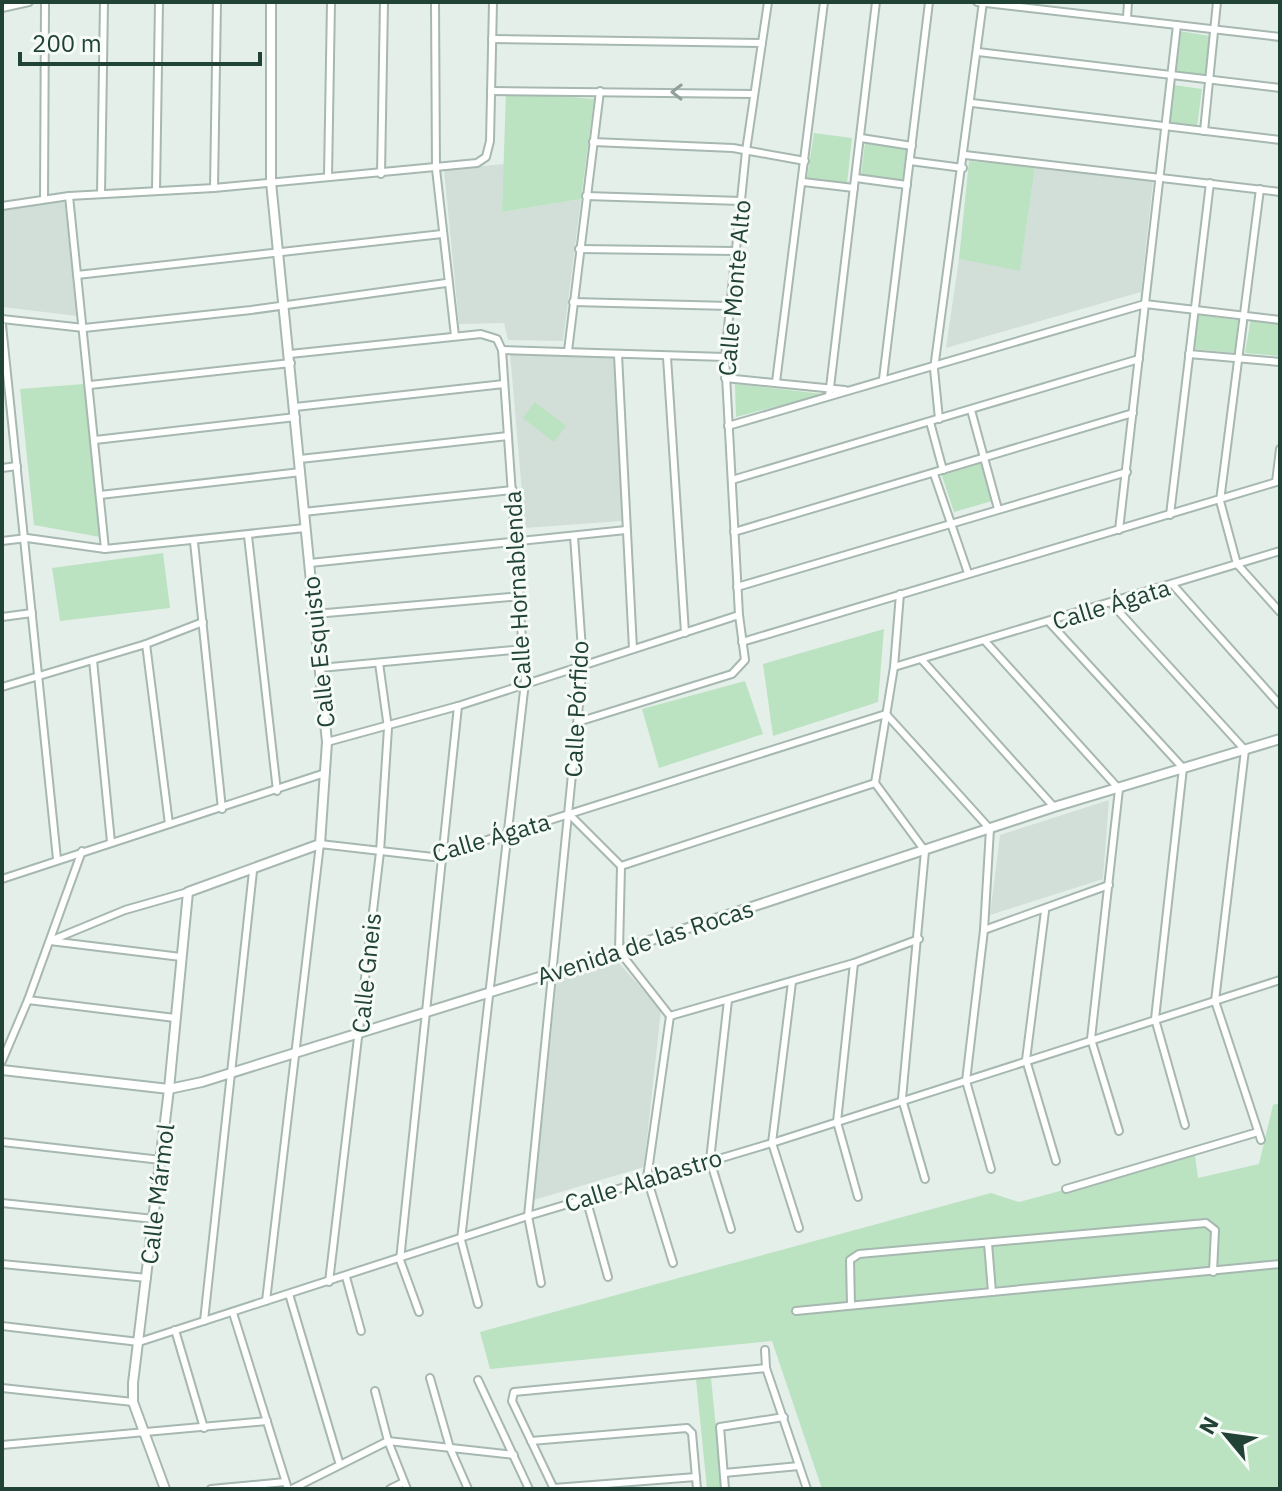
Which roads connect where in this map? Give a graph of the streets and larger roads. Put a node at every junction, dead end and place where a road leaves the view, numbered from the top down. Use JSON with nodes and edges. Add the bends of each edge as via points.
{"nodes":[{"id":1,"x":29,"y":2,"type":"edge"},
{"id":2,"x":45,"y":2,"type":"edge"},
{"id":3,"x":104,"y":2,"type":"edge"},
{"id":4,"x":159,"y":2,"type":"edge"},
{"id":5,"x":217,"y":2,"type":"edge"},
{"id":6,"x":271,"y":2,"type":"edge"},
{"id":7,"x":331,"y":2,"type":"edge"},
{"id":8,"x":384,"y":2,"type":"edge"},
{"id":9,"x":435,"y":2,"type":"edge"},
{"id":10,"x":493,"y":2,"type":"edge"},
{"id":11,"x":768,"y":2,"type":"edge"},
{"id":12,"x":824,"y":2,"type":"edge"},
{"id":13,"x":876,"y":2,"type":"edge"},
{"id":14,"x":929,"y":2,"type":"edge"},
{"id":15,"x":981,"y":2,"type":"edge"},
{"id":16,"x":1128,"y":2,"type":"edge"},
{"id":17,"x":1217,"y":2,"type":"edge"},
{"id":18,"x":2,"y":8,"type":"edge"},
{"id":19,"x":1127,"y":18,"type":"junction"},
{"id":20,"x":1177,"y":25,"type":"junction"},
{"id":21,"x":1215,"y":29,"type":"junction"},
{"id":22,"x":1280,"y":37,"type":"edge"},
{"id":23,"x":492,"y":39,"type":"junction"},
{"id":24,"x":762,"y":43,"type":"junction"},
{"id":25,"x":978,"y":52,"type":"junction"},
{"id":26,"x":1171,"y":76,"type":"junction"},
{"id":27,"x":1211,"y":79,"type":"junction"},
{"id":28,"x":1280,"y":88,"type":"edge"},
{"id":29,"x":491,"y":91,"type":"junction"},
{"id":30,"x":600,"y":91,"type":"junction"},
{"id":31,"x":754,"y":94,"type":"junction"},
{"id":32,"x":972,"y":103,"type":"junction"},
{"id":33,"x":1165,"y":126,"type":"junction"},
{"id":34,"x":1204,"y":131,"type":"junction"},
{"id":35,"x":861,"y":138,"type":"junction"},
{"id":36,"x":1280,"y":140,"type":"edge"},
{"id":37,"x":593,"y":142,"type":"junction"},
{"id":38,"x":912,"y":146,"type":"junction"},
{"id":39,"x":746,"y":151,"type":"junction"},
{"id":40,"x":965,"y":155,"type":"junction"},
{"id":41,"x":805,"y":161,"type":"junction"},
{"id":42,"x":910,"y":161,"type":"junction"},
{"id":43,"x":963,"y":168,"type":"junction"},
{"id":44,"x":436,"y":169,"type":"junction"},
{"id":45,"x":381,"y":174,"type":"junction"},
{"id":46,"x":328,"y":177,"type":"junction"},
{"id":47,"x":856,"y":178,"type":"junction"},
{"id":48,"x":1159,"y":178,"type":"junction"},
{"id":49,"x":271,"y":182,"type":"junction"},
{"id":50,"x":803,"y":182,"type":"junction"},
{"id":51,"x":1210,"y":183,"type":"junction"},
{"id":52,"x":907,"y":185,"type":"junction"},
{"id":53,"x":214,"y":188,"type":"junction"},
{"id":54,"x":854,"y":188,"type":"junction"},
{"id":55,"x":1260,"y":189,"type":"junction"},
{"id":56,"x":156,"y":190,"type":"junction"},
{"id":57,"x":1280,"y":192,"type":"edge"},
{"id":58,"x":101,"y":194,"type":"junction"},
{"id":59,"x":69,"y":196,"type":"junction"},
{"id":60,"x":586,"y":196,"type":"junction"},
{"id":61,"x":44,"y":199,"type":"junction"},
{"id":62,"x":741,"y":201,"type":"junction"},
{"id":63,"x":2,"y":206,"type":"edge"},
{"id":64,"x":442,"y":234,"type":"junction"},
{"id":65,"x":579,"y":249,"type":"junction"},
{"id":66,"x":278,"y":251,"type":"junction"},
{"id":67,"x":735,"y":251,"type":"junction"},
{"id":68,"x":77,"y":275,"type":"junction"},
{"id":69,"x":446,"y":283,"type":"junction"},
{"id":70,"x":573,"y":302,"type":"junction"},
{"id":71,"x":1145,"y":304,"type":"junction"},
{"id":72,"x":285,"y":305,"type":"junction"},
{"id":73,"x":730,"y":306,"type":"junction"},
{"id":74,"x":1194,"y":309,"type":"junction"},
{"id":75,"x":1244,"y":317,"type":"junction"},
{"id":76,"x":1280,"y":320,"type":"edge"},
{"id":77,"x":2,"y":322,"type":"edge"},
{"id":78,"x":84,"y":328,"type":"junction"},
{"id":79,"x":455,"y":336,"type":"junction"},
{"id":80,"x":502,"y":350,"type":"junction"},
{"id":81,"x":568,"y":351,"type":"junction"},
{"id":82,"x":1189,"y":354,"type":"junction"},
{"id":83,"x":618,"y":355,"type":"junction"},
{"id":84,"x":667,"y":357,"type":"junction"},
{"id":85,"x":725,"y":357,"type":"junction"},
{"id":86,"x":291,"y":358,"type":"junction"},
{"id":87,"x":1240,"y":358,"type":"junction"},
{"id":88,"x":1139,"y":359,"type":"junction"},
{"id":89,"x":1280,"y":362,"type":"edge"},
{"id":90,"x":934,"y":369,"type":"junction"},
{"id":91,"x":725,"y":378,"type":"junction"},
{"id":92,"x":883,"y":379,"type":"junction"},
{"id":93,"x":776,"y":382,"type":"junction"},
{"id":94,"x":504,"y":384,"type":"junction"},
{"id":95,"x":90,"y":385,"type":"junction"},
{"id":96,"x":829,"y":387,"type":"junction"},
{"id":97,"x":848,"y":390,"type":"junction"},
{"id":98,"x":6,"y":391,"type":"edge"},
{"id":99,"x":829,"y":396,"type":"junction"},
{"id":100,"x":295,"y":407,"type":"junction"},
{"id":101,"x":971,"y":410,"type":"junction"},
{"id":102,"x":1133,"y":413,"type":"junction"},
{"id":103,"x":296,"y":417,"type":"junction"},
{"id":104,"x":939,"y":419,"type":"junction"},
{"id":105,"x":930,"y":422,"type":"junction"},
{"id":106,"x":728,"y":426,"type":"junction"},
{"id":107,"x":508,"y":436,"type":"junction"},
{"id":108,"x":95,"y":440,"type":"junction"},
{"id":109,"x":1280,"y":449,"type":"edge"},
{"id":110,"x":984,"y":458,"type":"junction"},
{"id":111,"x":300,"y":459,"type":"junction"},
{"id":112,"x":17,"y":466,"type":"junction"},
{"id":113,"x":2,"y":468,"type":"edge"},
{"id":114,"x":943,"y":470,"type":"junction"},
{"id":115,"x":301,"y":472,"type":"junction"},
{"id":116,"x":1127,"y":472,"type":"junction"},
{"id":117,"x":934,"y":474,"type":"junction"},
{"id":118,"x":732,"y":480,"type":"junction"},
{"id":119,"x":1278,"y":481,"type":"edge"},
{"id":120,"x":513,"y":490,"type":"junction"},
{"id":121,"x":100,"y":495,"type":"junction"},
{"id":122,"x":1220,"y":501,"type":"junction"},
{"id":123,"x":998,"y":509,"type":"junction"},
{"id":124,"x":303,"y":512,"type":"junction"},
{"id":125,"x":1170,"y":515,"type":"junction"},
{"id":126,"x":951,"y":523,"type":"junction"},
{"id":127,"x":305,"y":528,"type":"junction"},
{"id":128,"x":626,"y":530,"type":"junction"},
{"id":129,"x":1119,"y":530,"type":"junction"},
{"id":130,"x":734,"y":532,"type":"junction"},
{"id":131,"x":248,"y":536,"type":"junction"},
{"id":132,"x":574,"y":536,"type":"junction"},
{"id":133,"x":27,"y":538,"type":"junction"},
{"id":134,"x":2,"y":541,"type":"edge"},
{"id":135,"x":194,"y":542,"type":"junction"},
{"id":136,"x":518,"y":543,"type":"junction"},
{"id":137,"x":105,"y":549,"type":"junction"},
{"id":138,"x":1280,"y":551,"type":"edge"},
{"id":139,"x":310,"y":563,"type":"junction"},
{"id":140,"x":1237,"y":564,"type":"junction"},
{"id":141,"x":968,"y":573,"type":"junction"},
{"id":142,"x":1174,"y":586,"type":"junction"},
{"id":143,"x":737,"y":587,"type":"junction"},
{"id":144,"x":900,"y":594,"type":"junction"},
{"id":145,"x":522,"y":596,"type":"junction"},
{"id":146,"x":1112,"y":604,"type":"junction"},
{"id":147,"x":1280,"y":612,"type":"edge"},
{"id":148,"x":32,"y":613,"type":"junction"},
{"id":149,"x":315,"y":614,"type":"junction"},
{"id":150,"x":739,"y":615,"type":"junction"},
{"id":151,"x":2,"y":617,"type":"edge"},
{"id":152,"x":203,"y":622,"type":"junction"},
{"id":153,"x":1050,"y":623,"type":"junction"},
{"id":154,"x":685,"y":633,"type":"junction"},
{"id":155,"x":985,"y":641,"type":"junction"},
{"id":156,"x":742,"y":642,"type":"junction"},
{"id":157,"x":146,"y":644,"type":"junction"},
{"id":158,"x":524,"y":649,"type":"junction"},
{"id":159,"x":633,"y":649,"type":"junction"},
{"id":160,"x":93,"y":660,"type":"junction"},
{"id":161,"x":922,"y":660,"type":"junction"},
{"id":162,"x":379,"y":663,"type":"junction"},
{"id":163,"x":583,"y":664,"type":"junction"},
{"id":164,"x":894,"y":667,"type":"junction"},
{"id":165,"x":320,"y":668,"type":"junction"},
{"id":166,"x":39,"y":675,"type":"junction"},
{"id":167,"x":525,"y":682,"type":"junction"},
{"id":168,"x":2,"y":687,"type":"edge"},
{"id":169,"x":1280,"y":705,"type":"edge"},
{"id":170,"x":458,"y":706,"type":"junction"},
{"id":171,"x":886,"y":714,"type":"junction"},
{"id":172,"x":578,"y":722,"type":"junction"},
{"id":173,"x":388,"y":728,"type":"junction"},
{"id":174,"x":1280,"y":739,"type":"edge"},
{"id":175,"x":327,"y":742,"type":"junction"},
{"id":176,"x":1245,"y":750,"type":"junction"},
{"id":177,"x":1183,"y":768,"type":"junction"},
{"id":178,"x":325,"y":773,"type":"junction"},
{"id":179,"x":875,"y":783,"type":"junction"},
{"id":180,"x":1119,"y":789,"type":"junction"},
{"id":181,"x":277,"y":791,"type":"junction"},
{"id":182,"x":1054,"y":807,"type":"junction"},
{"id":183,"x":222,"y":809,"type":"junction"},
{"id":184,"x":569,"y":814,"type":"junction"},
{"id":185,"x":169,"y":824,"type":"junction"},
{"id":186,"x":990,"y":829,"type":"junction"},
{"id":187,"x":507,"y":832,"type":"junction"},
{"id":188,"x":111,"y":842,"type":"junction"},
{"id":189,"x":320,"y":844,"type":"junction"},
{"id":190,"x":82,"y":851,"type":"junction"},
{"id":191,"x":925,"y":851,"type":"junction"},
{"id":192,"x":380,"y":852,"type":"junction"},
{"id":193,"x":443,"y":854,"type":"junction"},
{"id":194,"x":57,"y":859,"type":"junction"},
{"id":195,"x":621,"y":866,"type":"junction"},
{"id":196,"x":253,"y":871,"type":"junction"},
{"id":197,"x":2,"y":879,"type":"edge"},
{"id":198,"x":1109,"y":885,"type":"junction"},
{"id":199,"x":188,"y":892,"type":"junction"},
{"id":200,"x":1045,"y":911,"type":"junction"},
{"id":201,"x":984,"y":930,"type":"junction"},
{"id":202,"x":919,"y":939,"type":"junction"},
{"id":203,"x":50,"y":941,"type":"junction"},
{"id":204,"x":619,"y":951,"type":"junction"},
{"id":205,"x":181,"y":957,"type":"junction"},
{"id":206,"x":854,"y":963,"type":"junction"},
{"id":207,"x":552,"y":973,"type":"junction"},
{"id":208,"x":1280,"y":980,"type":"edge"},
{"id":209,"x":792,"y":982,"type":"junction"},
{"id":210,"x":489,"y":991,"type":"junction"},
{"id":211,"x":28,"y":1000,"type":"junction"},
{"id":212,"x":728,"y":1000,"type":"junction"},
{"id":213,"x":1215,"y":1001,"type":"junction"},
{"id":214,"x":426,"y":1011,"type":"junction"},
{"id":215,"x":670,"y":1016,"type":"junction"},
{"id":216,"x":175,"y":1018,"type":"junction"},
{"id":217,"x":1155,"y":1019,"type":"junction"},
{"id":218,"x":360,"y":1031,"type":"junction"},
{"id":219,"x":1091,"y":1039,"type":"junction"},
{"id":220,"x":298,"y":1051,"type":"junction"},
{"id":221,"x":1026,"y":1060,"type":"junction"},
{"id":222,"x":2,"y":1061,"type":"edge"},
{"id":223,"x":2,"y":1070,"type":"edge"},
{"id":224,"x":232,"y":1073,"type":"junction"},
{"id":225,"x":966,"y":1081,"type":"junction"},
{"id":226,"x":169,"y":1089,"type":"junction"},
{"id":227,"x":902,"y":1099,"type":"junction"},
{"id":228,"x":837,"y":1122,"type":"junction"},
{"id":229,"x":1185,"y":1125,"type":"dead end"},
{"id":230,"x":1119,"y":1131,"type":"dead end"},
{"id":231,"x":1258,"y":1132,"type":"junction"},
{"id":232,"x":1261,"y":1140,"type":"dead end"},
{"id":233,"x":2,"y":1142,"type":"edge"},
{"id":234,"x":772,"y":1143,"type":"junction"},
{"id":235,"x":161,"y":1160,"type":"junction"},
{"id":236,"x":710,"y":1160,"type":"junction"},
{"id":237,"x":1056,"y":1161,"type":"dead end"},
{"id":238,"x":991,"y":1169,"type":"dead end"},
{"id":239,"x":647,"y":1178,"type":"junction"},
{"id":240,"x":925,"y":1179,"type":"dead end"},
{"id":241,"x":1066,"y":1189,"type":"dead end"},
{"id":242,"x":858,"y":1197,"type":"dead end"},
{"id":243,"x":586,"y":1198,"type":"junction"},
{"id":244,"x":2,"y":1203,"type":"edge"},
{"id":245,"x":528,"y":1216,"type":"junction"},
{"id":246,"x":154,"y":1220,"type":"junction"},
{"id":247,"x":799,"y":1228,"type":"dead end"},
{"id":248,"x":731,"y":1229,"type":"dead end"},
{"id":249,"x":461,"y":1240,"type":"junction"},
{"id":250,"x":988,"y":1243,"type":"junction"},
{"id":251,"x":400,"y":1260,"type":"junction"},
{"id":252,"x":673,"y":1263,"type":"dead end"},
{"id":253,"x":2,"y":1264,"type":"edge"},
{"id":254,"x":1280,"y":1264,"type":"edge"},
{"id":255,"x":1213,"y":1272,"type":"junction"},
{"id":256,"x":346,"y":1277,"type":"junction"},
{"id":257,"x":608,"y":1277,"type":"dead end"},
{"id":258,"x":147,"y":1278,"type":"junction"},
{"id":259,"x":329,"y":1282,"type":"junction"},
{"id":260,"x":541,"y":1283,"type":"dead end"},
{"id":261,"x":992,"y":1292,"type":"junction"},
{"id":262,"x":289,"y":1294,"type":"junction"},
{"id":263,"x":266,"y":1301,"type":"junction"},
{"id":264,"x":478,"y":1304,"type":"dead end"},
{"id":265,"x":851,"y":1305,"type":"junction"},
{"id":266,"x":796,"y":1311,"type":"dead end"},
{"id":267,"x":419,"y":1312,"type":"dead end"},
{"id":268,"x":233,"y":1313,"type":"junction"},
{"id":269,"x":204,"y":1321,"type":"junction"},
{"id":270,"x":2,"y":1326,"type":"edge"},
{"id":271,"x":175,"y":1330,"type":"junction"},
{"id":272,"x":361,"y":1331,"type":"dead end"},
{"id":273,"x":139,"y":1342,"type":"junction"},
{"id":274,"x":765,"y":1350,"type":"dead end"},
{"id":275,"x":766,"y":1368,"type":"junction"},
{"id":276,"x":430,"y":1378,"type":"dead end"},
{"id":277,"x":478,"y":1380,"type":"dead end"},
{"id":278,"x":2,"y":1388,"type":"edge"},
{"id":279,"x":375,"y":1391,"type":"dead end"},
{"id":280,"x":133,"y":1402,"type":"junction"},
{"id":281,"x":784,"y":1417,"type":"junction"},
{"id":282,"x":267,"y":1421,"type":"junction"},
{"id":283,"x":204,"y":1428,"type":"junction"},
{"id":284,"x":144,"y":1434,"type":"junction"},
{"id":285,"x":388,"y":1441,"type":"junction"},
{"id":286,"x":531,"y":1441,"type":"junction"},
{"id":287,"x":2,"y":1445,"type":"edge"},
{"id":288,"x":450,"y":1448,"type":"junction"},
{"id":289,"x":514,"y":1455,"type":"junction"},
{"id":290,"x":339,"y":1462,"type":"junction"},
{"id":291,"x":799,"y":1466,"type":"junction"},
{"id":292,"x":724,"y":1473,"type":"junction"},
{"id":293,"x":696,"y":1477,"type":"junction"},
{"id":294,"x":405,"y":1485,"type":"edge"},
{"id":295,"x":288,"y":1487,"type":"edge"},
{"id":296,"x":165,"y":1489,"type":"edge"},
{"id":297,"x":211,"y":1489,"type":"edge"},
{"id":298,"x":390,"y":1489,"type":"edge"},
{"id":299,"x":468,"y":1489,"type":"edge"},
{"id":300,"x":529,"y":1489,"type":"edge"},
{"id":301,"x":554,"y":1489,"type":"edge"},
{"id":302,"x":697,"y":1489,"type":"edge"},
{"id":303,"x":725,"y":1489,"type":"edge"},
{"id":304,"x":807,"y":1489,"type":"edge"}],
"edges":[{"from":1,"to":18,"type":"street"},
{"from":2,"to":61,"type":"street"},
{"from":3,"to":58,"type":"street"},
{"from":4,"to":56,"type":"street"},
{"from":5,"to":53,"type":"street"},
{"from":6,"to":49,"type":"street","name":"Calle Esquisto"},
{"from":7,"to":46,"type":"street"},
{"from":8,"to":45,"type":"street"},
{"from":9,"to":44,"type":"street"},
{"from":10,"to":23,"type":"street"},
{"from":11,"to":24,"type":"street","name":"Calle Monte Alto"},
{"from":12,"to":41,"type":"street"},
{"from":13,"to":35,"type":"street"},
{"from":14,"to":38,"type":"street"},
{"from":15,"to":19,"type":"street"},
{"from":15,"to":25,"type":"street"},
{"from":16,"to":19,"type":"street"},
{"from":17,"to":21,"type":"street"},
{"from":19,"to":20,"type":"street"},
{"from":20,"to":21,"type":"street"},
{"from":20,"to":26,"type":"street"},
{"from":21,"to":22,"type":"street"},
{"from":21,"to":27,"type":"street"},
{"from":23,"to":24,"type":"street"},
{"from":23,"to":29,"type":"street"},
{"from":24,"to":31,"type":"street","name":"Calle Monte Alto"},
{"from":25,"to":26,"type":"street"},
{"from":25,"to":32,"type":"street"},
{"from":26,"to":27,"type":"street"},
{"from":26,"to":33,"type":"street"},
{"from":27,"to":28,"type":"street"},
{"from":27,"to":34,"type":"street"},
{"from":29,"to":30,"type":"street"},
{"from":29,"to":44,"type":"street","via":[[486,157],[472,165]]},
{"from":31,"to":30,"type":"street","one_way":true},
{"from":30,"to":37,"type":"street"},
{"from":31,"to":39,"type":"street","name":"Calle Monte Alto"},
{"from":32,"to":33,"type":"street"},
{"from":32,"to":40,"type":"street"},
{"from":33,"to":34,"type":"street"},
{"from":33,"to":48,"type":"street"},
{"from":34,"to":36,"type":"street"},
{"from":35,"to":38,"type":"street"},
{"from":35,"to":47,"type":"street"},
{"from":37,"to":39,"type":"street"},
{"from":37,"to":60,"type":"street"},
{"from":38,"to":42,"type":"street"},
{"from":39,"to":41,"type":"street"},
{"from":39,"to":62,"type":"street","name":"Calle Monte Alto"},
{"from":40,"to":43,"type":"street"},
{"from":40,"to":48,"type":"street"},
{"from":41,"to":50,"type":"street"},
{"from":42,"to":43,"type":"street"},
{"from":42,"to":52,"type":"street"},
{"from":43,"to":90,"type":"street"},
{"from":44,"to":45,"type":"street"},
{"from":44,"to":64,"type":"street"},
{"from":45,"to":46,"type":"street"},
{"from":46,"to":49,"type":"street"},
{"from":47,"to":52,"type":"street"},
{"from":47,"to":54,"type":"street"},
{"from":48,"to":51,"type":"street"},
{"from":48,"to":71,"type":"street"},
{"from":49,"to":53,"type":"street"},
{"from":49,"to":66,"type":"street","name":"Calle Esquisto"},
{"from":50,"to":54,"type":"street"},
{"from":50,"to":93,"type":"street"},
{"from":51,"to":55,"type":"street"},
{"from":51,"to":74,"type":"street"},
{"from":52,"to":92,"type":"street"},
{"from":53,"to":56,"type":"street"},
{"from":54,"to":96,"type":"street"},
{"from":55,"to":57,"type":"street"},
{"from":55,"to":75,"type":"street"},
{"from":56,"to":58,"type":"street"},
{"from":58,"to":59,"type":"street"},
{"from":59,"to":61,"type":"street"},
{"from":59,"to":68,"type":"street"},
{"from":60,"to":62,"type":"street"},
{"from":60,"to":65,"type":"street"},
{"from":61,"to":63,"type":"street"},
{"from":62,"to":67,"type":"street","name":"Calle Monte Alto"},
{"from":64,"to":66,"type":"street"},
{"from":64,"to":69,"type":"street"},
{"from":65,"to":67,"type":"street"},
{"from":65,"to":70,"type":"street"},
{"from":66,"to":68,"type":"street"},
{"from":66,"to":72,"type":"street","name":"Calle Esquisto"},
{"from":67,"to":73,"type":"street","name":"Calle Monte Alto"},
{"from":68,"to":78,"type":"street"},
{"from":69,"to":72,"type":"street"},
{"from":69,"to":79,"type":"street"},
{"from":70,"to":73,"type":"street"},
{"from":70,"to":81,"type":"street"},
{"from":71,"to":74,"type":"street"},
{"from":71,"to":88,"type":"street"},
{"from":71,"to":90,"type":"street"},
{"from":72,"to":78,"type":"street"},
{"from":72,"to":86,"type":"street","name":"Calle Esquisto"},
{"from":73,"to":85,"type":"street","name":"Calle Monte Alto"},
{"from":74,"to":75,"type":"street"},
{"from":74,"to":82,"type":"street"},
{"from":75,"to":76,"type":"street"},
{"from":75,"to":87,"type":"street"},
{"from":77,"to":78,"type":"street"},
{"from":77,"to":98,"type":"street"},
{"from":78,"to":95,"type":"street"},
{"from":79,"to":80,"type":"street","via":[[493,336]]},
{"from":79,"to":86,"type":"street"},
{"from":80,"to":81,"type":"street"},
{"from":80,"to":94,"type":"street","name":"Calle Hornablenda"},
{"from":81,"to":83,"type":"street"},
{"from":82,"to":87,"type":"street"},
{"from":82,"to":125,"type":"street"},
{"from":83,"to":84,"type":"street"},
{"from":83,"to":128,"type":"street"},
{"from":84,"to":85,"type":"street"},
{"from":84,"to":154,"type":"street"},
{"from":85,"to":91,"type":"street","name":"Calle Monte Alto"},
{"from":86,"to":95,"type":"street"},
{"from":86,"to":100,"type":"street","name":"Calle Esquisto"},
{"from":87,"to":89,"type":"street"},
{"from":87,"to":122,"type":"street"},
{"from":88,"to":101,"type":"street"},
{"from":88,"to":102,"type":"street"},
{"from":90,"to":92,"type":"street"},
{"from":90,"to":104,"type":"street"},
{"from":91,"to":93,"type":"street"},
{"from":91,"to":106,"type":"street","name":"Calle Monte Alto"},
{"from":92,"to":97,"type":"street"},
{"from":93,"to":96,"type":"street"},
{"from":94,"to":100,"type":"street"},
{"from":94,"to":107,"type":"street","name":"Calle Hornablenda"},
{"from":95,"to":108,"type":"street"},
{"from":96,"to":97,"type":"street"},
{"from":96,"to":99,"type":"street"},
{"from":97,"to":99,"type":"street"},
{"from":98,"to":112,"type":"street"},
{"from":99,"to":106,"type":"street"},
{"from":100,"to":103,"type":"street","name":"Calle Esquisto"},
{"from":101,"to":104,"type":"street"},
{"from":101,"to":110,"type":"street"},
{"from":102,"to":110,"type":"street"},
{"from":102,"to":116,"type":"street"},
{"from":103,"to":108,"type":"street"},
{"from":103,"to":111,"type":"street","name":"Calle Esquisto"},
{"from":104,"to":105,"type":"street"},
{"from":105,"to":114,"type":"street"},
{"from":105,"to":118,"type":"street"},
{"from":106,"to":118,"type":"street","name":"Calle Monte Alto"},
{"from":107,"to":111,"type":"street"},
{"from":107,"to":120,"type":"street","name":"Calle Hornablenda"},
{"from":108,"to":121,"type":"street"},
{"from":109,"to":119,"type":"street"},
{"from":110,"to":114,"type":"street"},
{"from":110,"to":123,"type":"street"},
{"from":111,"to":115,"type":"street","name":"Calle Esquisto"},
{"from":112,"to":113,"type":"street"},
{"from":112,"to":133,"type":"street"},
{"from":114,"to":117,"type":"street"},
{"from":115,"to":121,"type":"street"},
{"from":115,"to":124,"type":"street","name":"Calle Esquisto"},
{"from":116,"to":123,"type":"street"},
{"from":116,"to":129,"type":"street"},
{"from":117,"to":126,"type":"street"},
{"from":117,"to":130,"type":"street"},
{"from":118,"to":130,"type":"street","name":"Calle Monte Alto"},
{"from":119,"to":122,"type":"street"},
{"from":120,"to":124,"type":"street"},
{"from":120,"to":136,"type":"street","name":"Calle Hornablenda"},
{"from":121,"to":137,"type":"street"},
{"from":122,"to":125,"type":"street"},
{"from":122,"to":140,"type":"street"},
{"from":123,"to":126,"type":"street"},
{"from":124,"to":127,"type":"street","name":"Calle Esquisto"},
{"from":125,"to":129,"type":"street"},
{"from":126,"to":141,"type":"street"},
{"from":126,"to":143,"type":"street"},
{"from":127,"to":131,"type":"street"},
{"from":127,"to":139,"type":"street","name":"Calle Esquisto"},
{"from":128,"to":132,"type":"street"},
{"from":128,"to":159,"type":"street"},
{"from":129,"to":141,"type":"street"},
{"from":130,"to":143,"type":"street","name":"Calle Monte Alto"},
{"from":131,"to":135,"type":"street"},
{"from":131,"to":181,"type":"street"},
{"from":132,"to":136,"type":"street"},
{"from":132,"to":163,"type":"street","name":"Calle Pórfido"},
{"from":133,"to":134,"type":"street"},
{"from":133,"to":137,"type":"street"},
{"from":133,"to":148,"type":"street"},
{"from":135,"to":137,"type":"street"},
{"from":135,"to":152,"type":"street"},
{"from":136,"to":139,"type":"street"},
{"from":136,"to":145,"type":"street","name":"Calle Hornablenda"},
{"from":138,"to":140,"type":"street","name":"Calle Ágata"},
{"from":139,"to":149,"type":"street","name":"Calle Esquisto"},
{"from":140,"to":142,"type":"street","name":"Calle Ágata"},
{"from":140,"to":147,"type":"street"},
{"from":141,"to":144,"type":"street"},
{"from":142,"to":146,"type":"street","name":"Calle Ágata"},
{"from":142,"to":169,"type":"street"},
{"from":143,"to":150,"type":"street","name":"Calle Monte Alto"},
{"from":144,"to":156,"type":"street"},
{"from":144,"to":164,"type":"street"},
{"from":145,"to":149,"type":"street"},
{"from":145,"to":158,"type":"street","name":"Calle Hornablenda"},
{"from":146,"to":153,"type":"street","name":"Calle Ágata"},
{"from":146,"to":176,"type":"street"},
{"from":148,"to":151,"type":"street"},
{"from":148,"to":166,"type":"street"},
{"from":149,"to":165,"type":"street","name":"Calle Esquisto"},
{"from":150,"to":154,"type":"street"},
{"from":150,"to":156,"type":"street","name":"Calle Monte Alto"},
{"from":152,"to":157,"type":"street"},
{"from":152,"to":183,"type":"street"},
{"from":153,"to":155,"type":"street","name":"Calle Ágata"},
{"from":153,"to":177,"type":"street"},
{"from":154,"to":159,"type":"street"},
{"from":155,"to":161,"type":"street","name":"Calle Ágata"},
{"from":155,"to":180,"type":"street"},
{"from":156,"to":172,"type":"street","name":"Calle Monte Alto","via":[[741,669]]},
{"from":157,"to":160,"type":"street"},
{"from":157,"to":185,"type":"street"},
{"from":158,"to":162,"type":"street"},
{"from":158,"to":167,"type":"street","name":"Calle Hornablenda"},
{"from":159,"to":163,"type":"street"},
{"from":160,"to":166,"type":"street"},
{"from":160,"to":188,"type":"street"},
{"from":161,"to":164,"type":"street","name":"Calle Ágata"},
{"from":161,"to":182,"type":"street"},
{"from":162,"to":165,"type":"street"},
{"from":162,"to":173,"type":"street","name":"Calle Gneis"},
{"from":163,"to":167,"type":"street"},
{"from":163,"to":172,"type":"street","name":"Calle Pórfido"},
{"from":164,"to":171,"type":"street"},
{"from":165,"to":175,"type":"street","name":"Calle Esquisto"},
{"from":166,"to":168,"type":"street"},
{"from":166,"to":194,"type":"street"},
{"from":167,"to":170,"type":"street"},
{"from":167,"to":187,"type":"street","name":"Calle Hornablenda"},
{"from":170,"to":173,"type":"street"},
{"from":170,"to":193,"type":"street"},
{"from":171,"to":179,"type":"street"},
{"from":171,"to":184,"type":"street","name":"Calle Ágata"},
{"from":171,"to":186,"type":"street"},
{"from":172,"to":184,"type":"street","name":"Calle Pórfido"},
{"from":173,"to":175,"type":"street"},
{"from":173,"to":192,"type":"street","name":"Calle Gneis"},
{"from":174,"to":176,"type":"street","name":"Avenida de las Rocas"},
{"from":175,"to":178,"type":"street","name":"Calle Esquisto"},
{"from":176,"to":177,"type":"street","name":"Avenida de las Rocas"},
{"from":176,"to":213,"type":"street"},
{"from":177,"to":180,"type":"street","name":"Avenida de las Rocas"},
{"from":177,"to":217,"type":"street"},
{"from":178,"to":181,"type":"street"},
{"from":178,"to":189,"type":"street","name":"Calle Esquisto"},
{"from":179,"to":191,"type":"street"},
{"from":179,"to":195,"type":"street"},
{"from":180,"to":182,"type":"street","name":"Avenida de las Rocas"},
{"from":180,"to":198,"type":"street"},
{"from":181,"to":183,"type":"street"},
{"from":182,"to":186,"type":"street","name":"Avenida de las Rocas"},
{"from":183,"to":185,"type":"street"},
{"from":184,"to":187,"type":"street","name":"Calle Ágata"},
{"from":184,"to":195,"type":"street"},
{"from":184,"to":207,"type":"street","name":"Calle Pórfido"},
{"from":185,"to":188,"type":"street"},
{"from":186,"to":191,"type":"street","name":"Avenida de las Rocas"},
{"from":186,"to":201,"type":"street"},
{"from":187,"to":193,"type":"street","name":"Calle Ágata"},
{"from":187,"to":210,"type":"street","name":"Calle Hornablenda"},
{"from":188,"to":190,"type":"street"},
{"from":189,"to":192,"type":"street","name":"Calle Ágata"},
{"from":189,"to":196,"type":"street","name":"Calle Ágata"},
{"from":189,"to":220,"type":"street","name":"Calle Esquisto"},
{"from":190,"to":194,"type":"street"},
{"from":190,"to":203,"type":"street"},
{"from":191,"to":202,"type":"street"},
{"from":191,"to":204,"type":"street","name":"Avenida de las Rocas"},
{"from":192,"to":193,"type":"street","name":"Calle Ágata","via":[[424,858]]},
{"from":192,"to":218,"type":"street","name":"Calle Gneis"},
{"from":193,"to":214,"type":"street"},
{"from":194,"to":197,"type":"street"},
{"from":195,"to":204,"type":"street"},
{"from":196,"to":199,"type":"street","name":"Calle Ágata"},
{"from":196,"to":224,"type":"street"},
{"from":198,"to":200,"type":"street"},
{"from":198,"to":219,"type":"street"},
{"from":199,"to":203,"type":"street","name":"Calle Ágata","via":[[125,910]]},
{"from":199,"to":205,"type":"street","name":"Calle Mármol"},
{"from":200,"to":201,"type":"street"},
{"from":200,"to":221,"type":"street"},
{"from":201,"to":225,"type":"street"},
{"from":202,"to":206,"type":"street"},
{"from":202,"to":227,"type":"street"},
{"from":203,"to":205,"type":"street"},
{"from":203,"to":211,"type":"street"},
{"from":204,"to":207,"type":"street","name":"Avenida de las Rocas"},
{"from":204,"to":215,"type":"street"},
{"from":205,"to":216,"type":"street","name":"Calle Mármol"},
{"from":206,"to":209,"type":"street"},
{"from":206,"to":228,"type":"street"},
{"from":207,"to":210,"type":"street","name":"Avenida de las Rocas"},
{"from":207,"to":245,"type":"street","name":"Calle Pórfido"},
{"from":208,"to":213,"type":"street","name":"Calle Alabastro"},
{"from":209,"to":212,"type":"street"},
{"from":209,"to":234,"type":"street"},
{"from":210,"to":214,"type":"street","name":"Avenida de las Rocas"},
{"from":210,"to":249,"type":"street","name":"Calle Hornablenda"},
{"from":211,"to":216,"type":"street"},
{"from":211,"to":222,"type":"street"},
{"from":212,"to":215,"type":"street"},
{"from":212,"to":236,"type":"street"},
{"from":213,"to":217,"type":"street","name":"Calle Alabastro"},
{"from":213,"to":231,"type":"street"},
{"from":214,"to":218,"type":"street","name":"Avenida de las Rocas"},
{"from":214,"to":251,"type":"street"},
{"from":215,"to":239,"type":"street"},
{"from":216,"to":226,"type":"street","name":"Calle Mármol"},
{"from":217,"to":219,"type":"street","name":"Calle Alabastro"},
{"from":217,"to":229,"type":"street"},
{"from":218,"to":220,"type":"street","name":"Avenida de las Rocas"},
{"from":218,"to":259,"type":"street","name":"Calle Gneis"},
{"from":219,"to":221,"type":"street","name":"Calle Alabastro"},
{"from":219,"to":230,"type":"street"},
{"from":220,"to":224,"type":"street","name":"Avenida de las Rocas"},
{"from":220,"to":263,"type":"street","name":"Calle Esquisto"},
{"from":221,"to":225,"type":"street","name":"Calle Alabastro"},
{"from":221,"to":237,"type":"street"},
{"from":223,"to":226,"type":"street","name":"Avenida de las Rocas"},
{"from":224,"to":226,"type":"street","name":"Avenida de las Rocas"},
{"from":224,"to":269,"type":"street"},
{"from":225,"to":227,"type":"street","name":"Calle Alabastro"},
{"from":225,"to":238,"type":"street"},
{"from":226,"to":235,"type":"street","name":"Calle Mármol"},
{"from":227,"to":228,"type":"street","name":"Calle Alabastro"},
{"from":227,"to":240,"type":"street"},
{"from":228,"to":234,"type":"street","name":"Calle Alabastro"},
{"from":228,"to":242,"type":"street"},
{"from":231,"to":232,"type":"street"},
{"from":231,"to":241,"type":"street"},
{"from":233,"to":235,"type":"street"},
{"from":234,"to":236,"type":"street","name":"Calle Alabastro"},
{"from":234,"to":247,"type":"street"},
{"from":235,"to":246,"type":"street","name":"Calle Mármol"},
{"from":236,"to":239,"type":"street","name":"Calle Alabastro"},
{"from":236,"to":248,"type":"street"},
{"from":239,"to":243,"type":"street","name":"Calle Alabastro"},
{"from":239,"to":252,"type":"street"},
{"from":243,"to":245,"type":"street","name":"Calle Alabastro"},
{"from":243,"to":257,"type":"street"},
{"from":244,"to":246,"type":"street"},
{"from":245,"to":249,"type":"street","name":"Calle Alabastro"},
{"from":245,"to":260,"type":"street","name":"Calle Pórfido"},
{"from":246,"to":258,"type":"street","name":"Calle Mármol"},
{"from":249,"to":251,"type":"street","name":"Calle Alabastro"},
{"from":249,"to":264,"type":"street"},
{"from":250,"to":255,"type":"street","via":[[1206,1223],[1215,1230]]},
{"from":250,"to":261,"type":"street"},
{"from":250,"to":265,"type":"street","via":[[852,1257]]},
{"from":251,"to":256,"type":"street","name":"Calle Alabastro"},
{"from":251,"to":267,"type":"street"},
{"from":253,"to":258,"type":"street"},
{"from":254,"to":255,"type":"street"},
{"from":255,"to":261,"type":"street"},
{"from":256,"to":259,"type":"street","name":"Calle Alabastro"},
{"from":256,"to":272,"type":"street"},
{"from":258,"to":273,"type":"street","name":"Calle Mármol"},
{"from":259,"to":262,"type":"street","name":"Calle Alabastro"},
{"from":261,"to":265,"type":"street"},
{"from":262,"to":263,"type":"street","name":"Calle Alabastro"},
{"from":262,"to":290,"type":"street"},
{"from":263,"to":268,"type":"street","name":"Calle Alabastro"},
{"from":265,"to":266,"type":"street"},
{"from":268,"to":269,"type":"street","name":"Calle Alabastro"},
{"from":268,"to":282,"type":"street"},
{"from":269,"to":271,"type":"street","name":"Calle Alabastro"},
{"from":270,"to":273,"type":"street","name":"Calle Alabastro"},
{"from":271,"to":273,"type":"street","name":"Calle Alabastro"},
{"from":271,"to":283,"type":"street"},
{"from":273,"to":280,"type":"street","name":"Calle Mármol"},
{"from":274,"to":275,"type":"street"},
{"from":275,"to":281,"type":"street"},
{"from":275,"to":286,"type":"street","via":[[514,1392]]},
{"from":276,"to":288,"type":"street"},
{"from":277,"to":289,"type":"street"},
{"from":278,"to":280,"type":"street"},
{"from":279,"to":285,"type":"street"},
{"from":280,"to":284,"type":"street","name":"Calle Mármol"},
{"from":281,"to":291,"type":"street"},
{"from":281,"to":292,"type":"street","via":[[720,1427]]},
{"from":282,"to":283,"type":"street"},
{"from":282,"to":295,"type":"street"},
{"from":283,"to":284,"type":"street"},
{"from":284,"to":287,"type":"street"},
{"from":284,"to":296,"type":"street","name":"Calle Mármol"},
{"from":285,"to":288,"type":"street"},
{"from":285,"to":290,"type":"street"},
{"from":285,"to":294,"type":"street"},
{"from":286,"to":293,"type":"street","via":[[691,1429]]},
{"from":286,"to":301,"type":"street"},
{"from":288,"to":289,"type":"street"},
{"from":288,"to":299,"type":"street"},
{"from":289,"to":300,"type":"street"},
{"from":290,"to":295,"type":"street"},
{"from":291,"to":292,"type":"street"},
{"from":291,"to":304,"type":"street"},
{"from":292,"to":303,"type":"street"},
{"from":293,"to":301,"type":"street"},
{"from":293,"to":302,"type":"street"},
{"from":294,"to":298,"type":"street"},
{"from":295,"to":297,"type":"street"}]}
